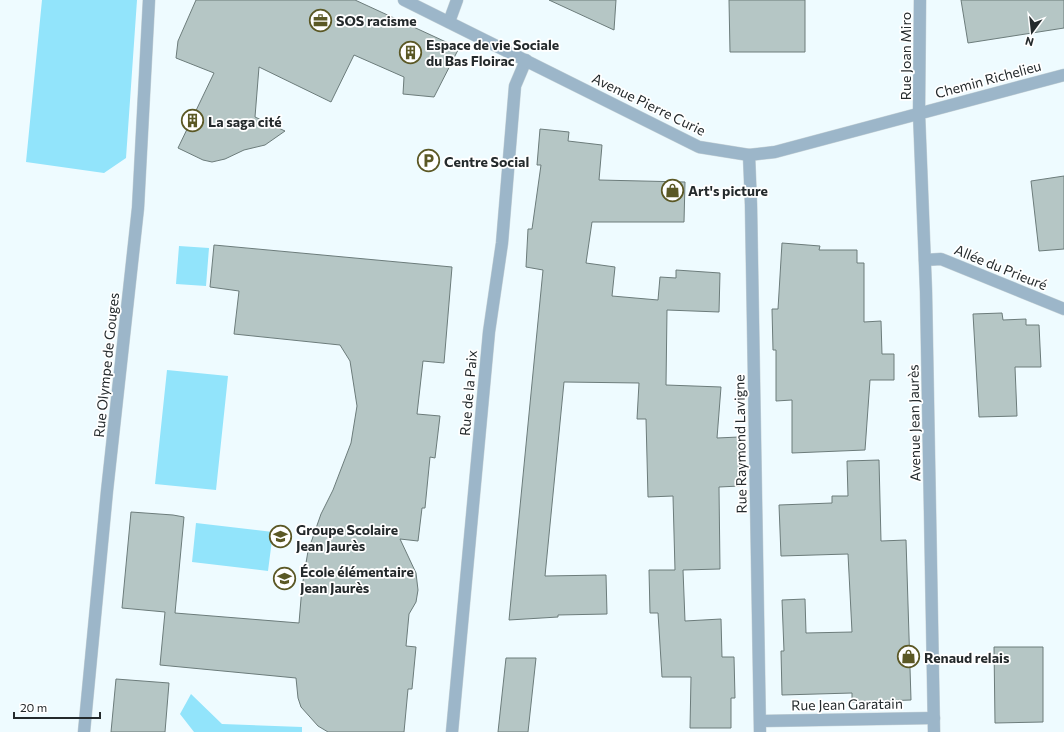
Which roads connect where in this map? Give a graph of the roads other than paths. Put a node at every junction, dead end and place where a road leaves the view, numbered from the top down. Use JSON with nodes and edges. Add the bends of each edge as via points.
{"nodes":[{"id":1,"x":149,"y":0,"type":"edge"},
{"id":2,"x":404,"y":0,"type":"edge"},
{"id":3,"x":457,"y":0,"type":"edge"},
{"id":4,"x":920,"y":0,"type":"edge"},
{"id":5,"x":449,"y":22,"type":"junction"},
{"id":6,"x":526,"y":60,"type":"junction"},
{"id":7,"x":1064,"y":75,"type":"edge"},
{"id":8,"x":920,"y":113,"type":"junction"},
{"id":9,"x":749,"y":155,"type":"junction"},
{"id":10,"x":925,"y":260,"type":"junction"},
{"id":11,"x":1064,"y":309,"type":"edge"},
{"id":12,"x":934,"y":718,"type":"junction"},
{"id":13,"x":760,"y":726,"type":"edge"},
{"id":14,"x":84,"y":732,"type":"edge"},
{"id":15,"x":452,"y":732,"type":"edge"},
{"id":16,"x":934,"y":732,"type":"edge"}],
"edges":[{"from":1,"to":14,"type":"street","name":"Rue Olympe de Gouges","via":[[138,208]]},
{"from":2,"to":5,"type":"street","name":"Avenue Pierre Curie"},
{"from":3,"to":5,"type":"street"},
{"from":4,"to":8,"type":"street","name":"Rue Joan Miro"},
{"from":5,"to":6,"type":"street","name":"Avenue Pierre Curie"},
{"from":6,"to":9,"type":"street","name":"Avenue Pierre Curie","via":[[699,147]]},
{"from":6,"to":15,"type":"street","name":"Rue de la Paix","via":[[515,86],[502,243],[489,332]]},
{"from":7,"to":8,"type":"street","name":"Chemin Richelieu"},
{"from":8,"to":9,"type":"street","name":"Avenue Pierre Curie","via":[[775,152]]},
{"from":8,"to":10,"type":"street","name":"Avenue Jean Jaurès"},
{"from":9,"to":13,"type":"street","name":"Rue Raymond Lavigne","via":[[752,205]]},
{"from":10,"to":11,"type":"street","name":"Allée du Prieuré","via":[[941,260]]},
{"from":10,"to":12,"type":"street","name":"Avenue Jean Jaurès"},
{"from":12,"to":13,"type":"street","name":"Rue Jean Garatain"},
{"from":12,"to":16,"type":"street","name":"Avenue Jean Jaurès"}]}
